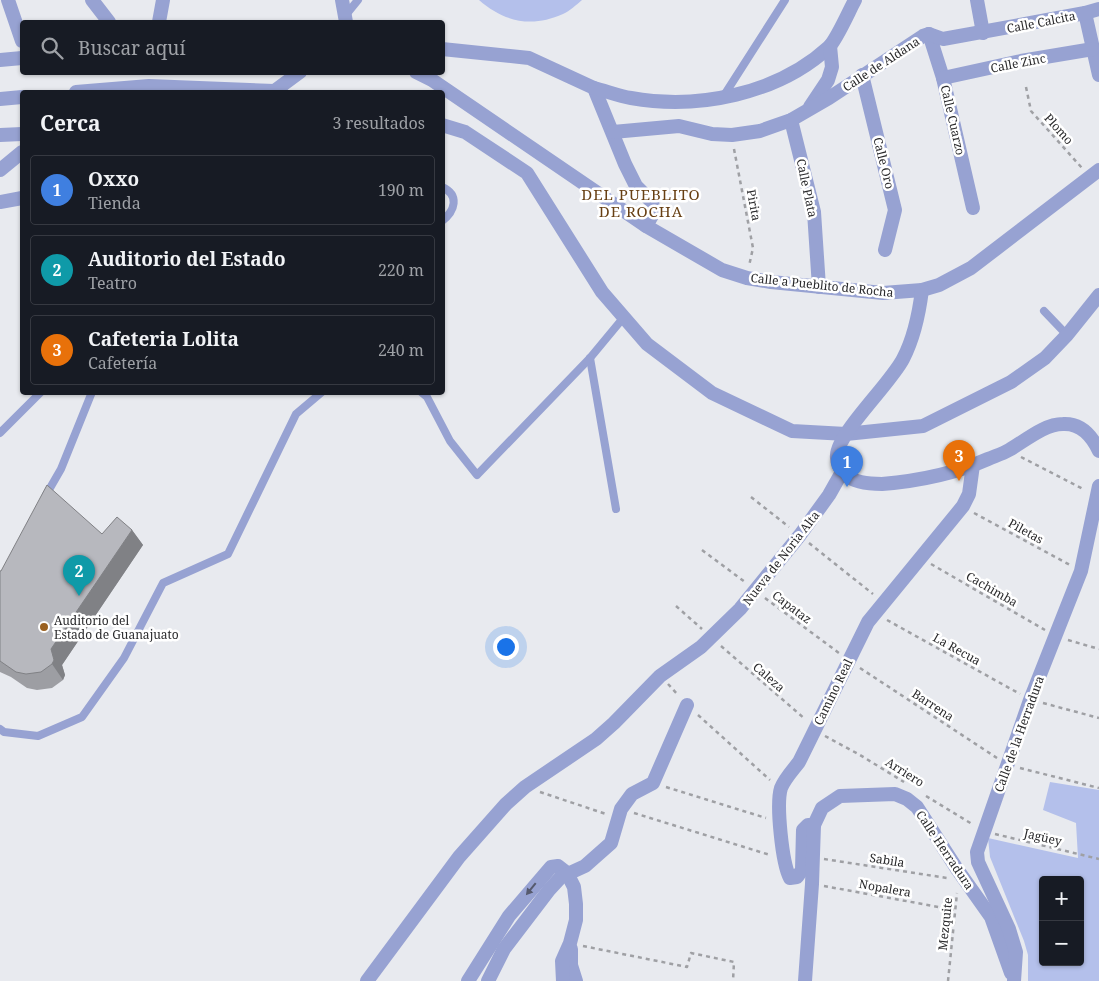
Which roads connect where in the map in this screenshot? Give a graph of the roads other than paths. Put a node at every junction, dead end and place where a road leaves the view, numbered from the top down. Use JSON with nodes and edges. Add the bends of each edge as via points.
{"nodes":[{"id":1,"x":8,"y":0,"type":"edge"},
{"id":2,"x":92,"y":0,"type":"edge"},
{"id":3,"x":163,"y":0,"type":"edge"},
{"id":4,"x":342,"y":0,"type":"edge"},
{"id":5,"x":358,"y":0,"type":"edge"},
{"id":6,"x":785,"y":0,"type":"edge"},
{"id":7,"x":855,"y":0,"type":"edge"},
{"id":8,"x":977,"y":0,"type":"edge"},
{"id":9,"x":1099,"y":9,"type":"edge"},
{"id":10,"x":1085,"y":13,"type":"junction"},
{"id":11,"x":345,"y":19,"type":"edge"},
{"id":12,"x":107,"y":20,"type":"edge"},
{"id":13,"x":159,"y":20,"type":"edge"},
{"id":14,"x":983,"y":33,"type":"junction"},
{"id":15,"x":929,"y":34,"type":"junction"},
{"id":16,"x":20,"y":35,"type":"edge"},
{"id":17,"x":830,"y":46,"type":"junction"},
{"id":18,"x":445,"y":49,"type":"edge"},
{"id":19,"x":1094,"y":50,"type":"junction"},
{"id":20,"x":20,"y":58,"type":"edge"},
{"id":21,"x":0,"y":60,"type":"edge"},
{"id":22,"x":296,"y":75,"type":"edge"},
{"id":23,"x":422,"y":75,"type":"edge"},
{"id":24,"x":862,"y":75,"type":"junction"},
{"id":25,"x":1099,"y":75,"type":"edge"},
{"id":26,"x":944,"y":78,"type":"junction"},
{"id":27,"x":594,"y":88,"type":"junction"},
{"id":28,"x":100,"y":90,"type":"edge"},
{"id":29,"x":234,"y":90,"type":"edge"},
{"id":30,"x":278,"y":90,"type":"edge"},
{"id":31,"x":20,"y":97,"type":"edge"},
{"id":32,"x":722,"y":98,"type":"junction"},
{"id":33,"x":0,"y":99,"type":"edge"},
{"id":34,"x":809,"y":109,"type":"junction"},
{"id":35,"x":791,"y":120,"type":"junction"},
{"id":36,"x":445,"y":126,"type":"edge"},
{"id":37,"x":613,"y":132,"type":"junction"},
{"id":38,"x":20,"y":134,"type":"edge"},
{"id":39,"x":0,"y":136,"type":"edge"},
{"id":40,"x":20,"y":154,"type":"edge"},
{"id":41,"x":0,"y":170,"type":"edge"},
{"id":42,"x":1095,"y":173,"type":"edge"},
{"id":43,"x":445,"y":189,"type":"edge"},
{"id":44,"x":20,"y":198,"type":"edge"},
{"id":45,"x":0,"y":202,"type":"edge"},
{"id":46,"x":973,"y":208,"type":"dead end"},
{"id":47,"x":445,"y":219,"type":"edge"},
{"id":48,"x":646,"y":226,"type":"junction"},
{"id":49,"x":885,"y":250,"type":"dead end"},
{"id":50,"x":819,"y":287,"type":"junction"},
{"id":51,"x":922,"y":290,"type":"junction"},
{"id":52,"x":1099,"y":295,"type":"edge"},
{"id":53,"x":1044,"y":311,"type":"dead end"},
{"id":54,"x":624,"y":317,"type":"junction"},
{"id":55,"x":1067,"y":335,"type":"junction"},
{"id":56,"x":590,"y":358,"type":"junction"},
{"id":57,"x":39,"y":395,"type":"edge"},
{"id":58,"x":91,"y":395,"type":"edge"},
{"id":59,"x":318,"y":395,"type":"edge"},
{"id":60,"x":425,"y":395,"type":"edge"},
{"id":61,"x":0,"y":434,"type":"edge"},
{"id":62,"x":846,"y":434,"type":"junction"},
{"id":63,"x":1099,"y":451,"type":"edge"},
{"id":64,"x":972,"y":465,"type":"junction"},
{"id":65,"x":842,"y":472,"type":"junction"},
{"id":66,"x":1098,"y":491,"type":"edge"},
{"id":67,"x":40,"y":506,"type":"edge"},
{"id":68,"x":616,"y":509,"type":"dead end"},
{"id":69,"x":687,"y":704,"type":"road end"},
{"id":70,"x":0,"y":729,"type":"edge"},
{"id":71,"x":814,"y":825,"type":"junction"},
{"id":72,"x":567,"y":873,"type":"junction"},
{"id":73,"x":570,"y":943,"type":"junction"},
{"id":74,"x":367,"y":981,"type":"edge"},
{"id":75,"x":468,"y":981,"type":"edge"},
{"id":76,"x":488,"y":981,"type":"edge"},
{"id":77,"x":562,"y":981,"type":"edge"},
{"id":78,"x":576,"y":981,"type":"edge"},
{"id":79,"x":805,"y":981,"type":"edge"},
{"id":80,"x":1014,"y":981,"type":"edge"}],
"edges":[{"from":1,"to":16,"type":"street"},
{"from":2,"to":12,"type":"street"},
{"from":3,"to":13,"type":"street"},
{"from":4,"to":11,"type":"street"},
{"from":5,"to":11,"type":"lane"},
{"from":6,"to":32,"type":"lane"},
{"from":7,"to":17,"type":"street"},
{"from":8,"to":14,"type":"street"},
{"from":9,"to":10,"type":"street","name":"Calle Calcita"},
{"from":10,"to":14,"type":"street","name":"Calle Calcita"},
{"from":10,"to":19,"type":"street"},
{"from":14,"to":15,"type":"street","name":"Calle de Aldana","via":[[943,39]]},
{"from":15,"to":24,"type":"street","name":"Calle de Aldana"},
{"from":15,"to":26,"type":"street","name":"Calle Cuarzo"},
{"from":17,"to":32,"type":"street","via":[[778,80]]},
{"from":17,"to":34,"type":"street","name":"Calle de Aldana","via":[[832,67],[828,80]]},
{"from":18,"to":27,"type":"street","via":[[529,58]]},
{"from":19,"to":25,"type":"street"},
{"from":19,"to":26,"type":"street","name":"Calle Zinc","via":[[1021,61]]},
{"from":20,"to":21,"type":"street"},
{"from":22,"to":30,"type":"street"},
{"from":23,"to":48,"type":"street","name":"Calle a Pueblito de Rocha"},
{"from":24,"to":34,"type":"street","name":"Calle de Aldana"},
{"from":24,"to":49,"type":"street","name":"Calle Oro","via":[[895,210]]},
{"from":26,"to":46,"type":"street","name":"Calle Cuarzo"},
{"from":27,"to":32,"type":"street","via":[[631,98],[689,102]]},
{"from":27,"to":37,"type":"street"},
{"from":28,"to":29,"type":"street","via":[[149,86]]},
{"from":31,"to":33,"type":"street"},
{"from":34,"to":35,"type":"street","name":"Calle de Aldana"},
{"from":35,"to":37,"type":"street","name":"Calle de Aldana","via":[[760,131],[732,135],[679,126]]},
{"from":35,"to":50,"type":"street","name":"Calle Plata","via":[[814,212]]},
{"from":36,"to":54,"type":"street","via":[[464,132],[527,173],[602,292]]},
{"from":37,"to":48,"type":"street","via":[[636,186],[652,202],[654,212]]},
{"from":38,"to":39,"type":"street"},
{"from":40,"to":41,"type":"street"},
{"from":42,"to":51,"type":"street","name":"Calle a Pueblito de Rocha","via":[[971,268]]},
{"from":43,"to":47,"type":"lane","via":[[455,200],[453,210]]},
{"from":44,"to":45,"type":"street"},
{"from":48,"to":50,"type":"street","name":"Calle a Pueblito de Rocha","via":[[722,270],[747,278]]},
{"from":50,"to":51,"type":"street","name":"Calle a Pueblito de Rocha","via":[[883,293]]},
{"from":51,"to":62,"type":"street","via":[[918,316],[903,359]]},
{"from":52,"to":55,"type":"street"},
{"from":53,"to":55,"type":"lane"},
{"from":54,"to":56,"type":"lane"},
{"from":54,"to":62,"type":"street","via":[[647,344],[712,393],[792,431]]},
{"from":55,"to":62,"type":"street","via":[[1045,358],[1011,382],[923,426]]},
{"from":56,"to":60,"type":"lane","via":[[477,475],[450,441]]},
{"from":56,"to":68,"type":"lane"},
{"from":57,"to":61,"type":"lane"},
{"from":58,"to":67,"type":"lane","via":[[61,469]]},
{"from":59,"to":70,"type":"lane","via":[[296,414],[228,554],[163,583],[124,658],[82,717],[38,736]]},
{"from":62,"to":65,"type":"street","via":[[837,456]]},
{"from":63,"to":64,"type":"street","via":[[1084,430],[1073,424],[1060,424]]},
{"from":64,"to":65,"type":"street","via":[[912,481],[872,484],[851,479]]},
{"from":64,"to":71,"type":"street","name":"Camino Real","via":[[969,494],[962,506],[868,622],[799,762],[780,790],[783,859],[790,878],[797,877],[802,870],[803,830]]},
{"from":65,"to":74,"type":"street","name":"Nueva de Noria Alta","via":[[800,535],[712,638],[660,676],[596,740],[525,787],[506,804],[459,857]]},
{"from":66,"to":80,"type":"street","name":"Calle de la Herradura","via":[[1081,572],[1030,700],[978,852],[978,862],[1016,952]]},
{"from":69,"to":72,"type":"street","via":[[653,783],[632,794],[619,813],[611,843],[586,866]]},
{"from":71,"to":79,"type":"street"},
{"from":71,"to":80,"type":"street","name":"Calle Herradura","via":[[822,808],[840,796],[895,794],[907,799],[917,807],[958,875],[991,916]]},
{"from":72,"to":73,"type":"street","via":[[574,887],[576,904]]},
{"from":72,"to":75,"type":"street","one_way":true,"via":[[558,866],[551,867],[539,879],[509,916]]},
{"from":72,"to":76,"type":"street","via":[[523,923],[504,949]]},
{"from":73,"to":77,"type":"street","via":[[562,961]]},
{"from":73,"to":78,"type":"street"}]}
